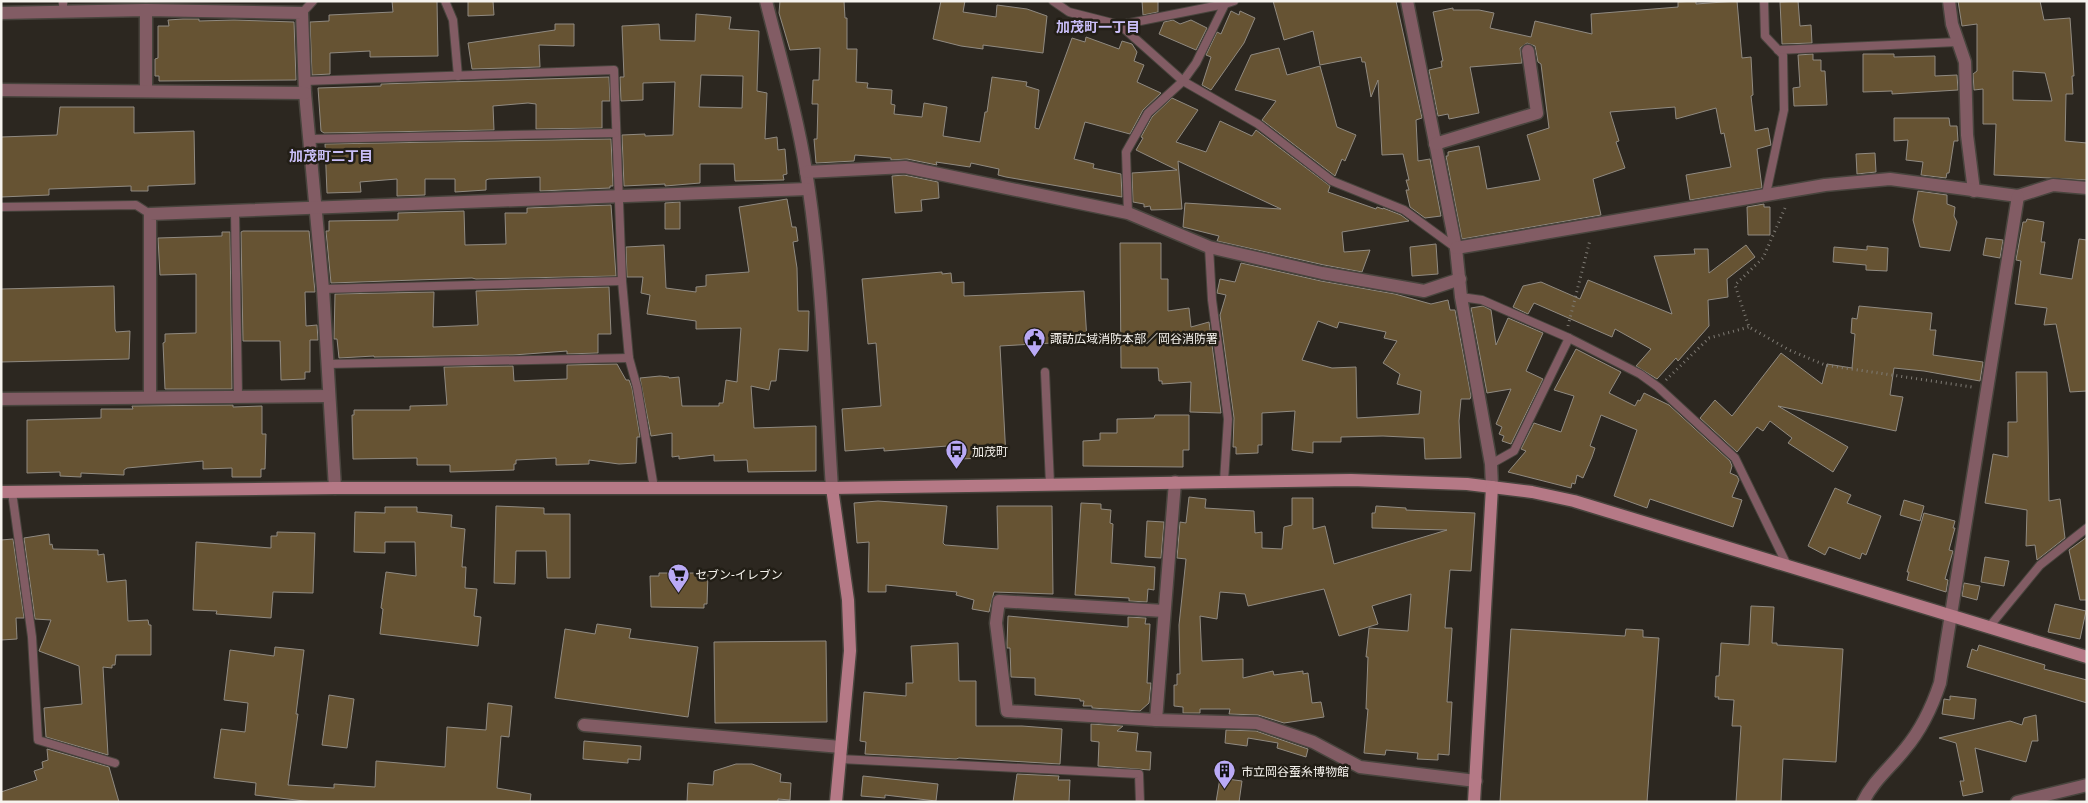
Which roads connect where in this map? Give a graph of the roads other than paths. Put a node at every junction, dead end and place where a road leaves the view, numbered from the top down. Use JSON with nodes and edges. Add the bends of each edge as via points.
{"nodes":[{"id":1,"x":313,"y":1,"type":"edge"},
{"id":2,"x":445,"y":1,"type":"edge"},
{"id":3,"x":766,"y":1,"type":"edge"},
{"id":4,"x":1053,"y":1,"type":"edge"},
{"id":5,"x":1234,"y":1,"type":"edge"},
{"id":6,"x":1407,"y":1,"type":"edge"},
{"id":7,"x":1764,"y":1,"type":"edge"},
{"id":8,"x":1949,"y":1,"type":"edge"},
{"id":9,"x":1225,"y":4,"type":"junction"},
{"id":10,"x":63,"y":6,"type":"edge"},
{"id":11,"x":146,"y":10,"type":"junction"},
{"id":12,"x":1,"y":13,"type":"edge"},
{"id":13,"x":302,"y":13,"type":"junction"},
{"id":14,"x":1120,"y":25,"type":"junction"},
{"id":15,"x":1958,"y":42,"type":"junction"},
{"id":16,"x":1778,"y":50,"type":"junction"},
{"id":17,"x":1528,"y":51,"type":"dead end"},
{"id":18,"x":458,"y":76,"type":"junction"},
{"id":19,"x":1184,"y":81,"type":"junction"},
{"id":20,"x":305,"y":87,"type":"junction"},
{"id":21,"x":1,"y":90,"type":"edge"},
{"id":22,"x":146,"y":90,"type":"junction"},
{"id":23,"x":615,"y":133,"type":"junction"},
{"id":24,"x":309,"y":138,"type":"junction"},
{"id":25,"x":1436,"y":144,"type":"junction"},
{"id":26,"x":806,"y":172,"type":"junction"},
{"id":27,"x":2087,"y":188,"type":"edge"},
{"id":28,"x":808,"y":189,"type":"junction"},
{"id":29,"x":1974,"y":191,"type":"junction"},
{"id":30,"x":1766,"y":194,"type":"junction"},
{"id":31,"x":2018,"y":196,"type":"junction"},
{"id":32,"x":618,"y":197,"type":"junction"},
{"id":33,"x":1,"y":207,"type":"edge"},
{"id":34,"x":314,"y":209,"type":"junction"},
{"id":35,"x":235,"y":212,"type":"junction"},
{"id":36,"x":1128,"y":213,"type":"junction"},
{"id":37,"x":150,"y":214,"type":"junction"},
{"id":38,"x":1209,"y":247,"type":"junction"},
{"id":39,"x":1456,"y":248,"type":"junction"},
{"id":40,"x":1460,"y":279,"type":"junction"},
{"id":41,"x":622,"y":281,"type":"junction"},
{"id":42,"x":323,"y":289,"type":"junction"},
{"id":43,"x":1461,"y":297,"type":"junction"},
{"id":44,"x":1567,"y":337,"type":"junction"},
{"id":45,"x":629,"y":358,"type":"junction"},
{"id":46,"x":327,"y":364,"type":"junction"},
{"id":47,"x":1045,"y":372,"type":"dead end"},
{"id":48,"x":238,"y":396,"type":"junction"},
{"id":49,"x":328,"y":396,"type":"junction"},
{"id":50,"x":150,"y":397,"type":"junction"},
{"id":51,"x":1,"y":399,"type":"edge"},
{"id":52,"x":1491,"y":464,"type":"junction"},
{"id":53,"x":1224,"y":481,"type":"junction"},
{"id":54,"x":1175,"y":482,"type":"junction"},
{"id":55,"x":1050,"y":484,"type":"junction"},
{"id":56,"x":1492,"y":487,"type":"junction"},
{"id":57,"x":335,"y":488,"type":"junction"},
{"id":58,"x":654,"y":488,"type":"junction"},
{"id":59,"x":832,"y":488,"type":"junction"},
{"id":60,"x":7,"y":492,"type":"edge"},
{"id":61,"x":2087,"y":528,"type":"edge"},
{"id":62,"x":1787,"y":565,"type":"junction"},
{"id":63,"x":1164,"y":611,"type":"junction"},
{"id":64,"x":1952,"y":615,"type":"junction"},
{"id":65,"x":1989,"y":627,"type":"junction"},
{"id":66,"x":2087,"y":657,"type":"edge"},
{"id":67,"x":1156,"y":720,"type":"junction"},
{"id":68,"x":584,"y":726,"type":"dead end"},
{"id":69,"x":840,"y":753,"type":"junction"},
{"id":70,"x":115,"y":763,"type":"dead end"},
{"id":71,"x":1476,"y":781,"type":"junction"},
{"id":72,"x":2087,"y":785,"type":"edge"},
{"id":73,"x":836,"y":802,"type":"edge"},
{"id":74,"x":1140,"y":802,"type":"edge"},
{"id":75,"x":1474,"y":802,"type":"edge"},
{"id":76,"x":1863,"y":802,"type":"edge"},
{"id":77,"x":2017,"y":802,"type":"edge"}],
"edges":[{"from":1,"to":13,"type":"lane"},
{"from":2,"to":18,"type":"lane","via":[[454,20]]},
{"from":3,"to":26,"type":"street"},
{"from":4,"to":14,"type":"lane","via":[[1069,12]]},
{"from":5,"to":9,"type":"lane"},
{"from":6,"to":25,"type":"street"},
{"from":7,"to":16,"type":"lane","via":[[1765,36]]},
{"from":8,"to":15,"type":"street"},
{"from":9,"to":14,"type":"lane"},
{"from":9,"to":19,"type":"lane"},
{"from":10,"to":11,"type":"street"},
{"from":10,"to":12,"type":"street"},
{"from":11,"to":13,"type":"street"},
{"from":11,"to":22,"type":"street"},
{"from":13,"to":20,"type":"street"},
{"from":14,"to":19,"type":"lane"},
{"from":15,"to":16,"type":"lane"},
{"from":15,"to":29,"type":"street","via":[[1965,62],[1967,135]]},
{"from":16,"to":30,"type":"lane","via":[[1783,55],[1784,110]]},
{"from":17,"to":25,"type":"street","via":[[1537,113]]},
{"from":18,"to":20,"type":"lane"},
{"from":18,"to":23,"type":"lane","via":[[614,70]]},
{"from":19,"to":36,"type":"lane","via":[[1148,113],[1126,152]]},
{"from":19,"to":39,"type":"lane","via":[[1258,124],[1332,181],[1404,210]]},
{"from":20,"to":22,"type":"street"},
{"from":20,"to":24,"type":"street"},
{"from":21,"to":22,"type":"street"},
{"from":23,"to":24,"type":"lane"},
{"from":23,"to":32,"type":"lane"},
{"from":24,"to":34,"type":"street"},
{"from":25,"to":39,"type":"street"},
{"from":26,"to":28,"type":"street"},
{"from":26,"to":36,"type":"street","via":[[905,167]]},
{"from":27,"to":31,"type":"street","via":[[2053,185]]},
{"from":28,"to":32,"type":"street"},
{"from":28,"to":59,"type":"street","via":[[816,247]]},
{"from":29,"to":30,"type":"street","via":[[1890,179]]},
{"from":29,"to":31,"type":"street"},
{"from":30,"to":39,"type":"street"},
{"from":31,"to":64,"type":"street"},
{"from":32,"to":34,"type":"street"},
{"from":32,"to":41,"type":"lane"},
{"from":33,"to":37,"type":"lane","via":[[136,205]]},
{"from":34,"to":35,"type":"street"},
{"from":34,"to":42,"type":"street"},
{"from":35,"to":37,"type":"street"},
{"from":35,"to":48,"type":"lane"},
{"from":36,"to":38,"type":"street"},
{"from":37,"to":50,"type":"street"},
{"from":38,"to":40,"type":"street","via":[[1322,273],[1424,291]]},
{"from":38,"to":53,"type":"lane","via":[[1212,300],[1228,419]]},
{"from":39,"to":40,"type":"street"},
{"from":40,"to":43,"type":"street"},
{"from":41,"to":42,"type":"lane"},
{"from":41,"to":45,"type":"lane"},
{"from":42,"to":46,"type":"street"},
{"from":43,"to":44,"type":"lane","via":[[1482,300]]},
{"from":43,"to":52,"type":"street"},
{"from":44,"to":52,"type":"lane","via":[[1514,451]]},
{"from":44,"to":62,"type":"lane","via":[[1640,374],[1658,387],[1734,458]]},
{"from":45,"to":46,"type":"lane"},
{"from":45,"to":58,"type":"lane"},
{"from":46,"to":49,"type":"street"},
{"from":47,"to":55,"type":"lane"},
{"from":48,"to":49,"type":"street"},
{"from":48,"to":50,"type":"street"},
{"from":49,"to":57,"type":"street"},
{"from":50,"to":51,"type":"street"},
{"from":52,"to":56,"type":"street"},
{"from":53,"to":54,"type":"street"},
{"from":53,"to":56,"type":"street","via":[[1388,480]]},
{"from":54,"to":55,"type":"street"},
{"from":54,"to":63,"type":"street"},
{"from":55,"to":59,"type":"street"},
{"from":56,"to":62,"type":"street","via":[[1574,501]]},
{"from":56,"to":71,"type":"street"},
{"from":57,"to":58,"type":"street"},
{"from":57,"to":60,"type":"street"},
{"from":58,"to":59,"type":"street"},
{"from":59,"to":69,"type":"street","via":[[848,600],[850,651]]},
{"from":60,"to":70,"type":"lane","via":[[32,637],[38,740]]},
{"from":61,"to":65,"type":"lane","via":[[2040,565]]},
{"from":62,"to":64,"type":"street"},
{"from":63,"to":67,"type":"street"},
{"from":63,"to":67,"type":"street","via":[[999,602],[996,623],[1008,711]]},
{"from":64,"to":65,"type":"street"},
{"from":64,"to":76,"type":"street","via":[[1940,683],[1931,709],[1906,748]]},
{"from":65,"to":66,"type":"street"},
{"from":67,"to":71,"type":"street","via":[[1257,723],[1314,742],[1360,767]]},
{"from":68,"to":69,"type":"street"},
{"from":69,"to":73,"type":"street"},
{"from":69,"to":74,"type":"lane","via":[[1139,774]]},
{"from":71,"to":75,"type":"street"},
{"from":72,"to":77,"type":"street"}]}
